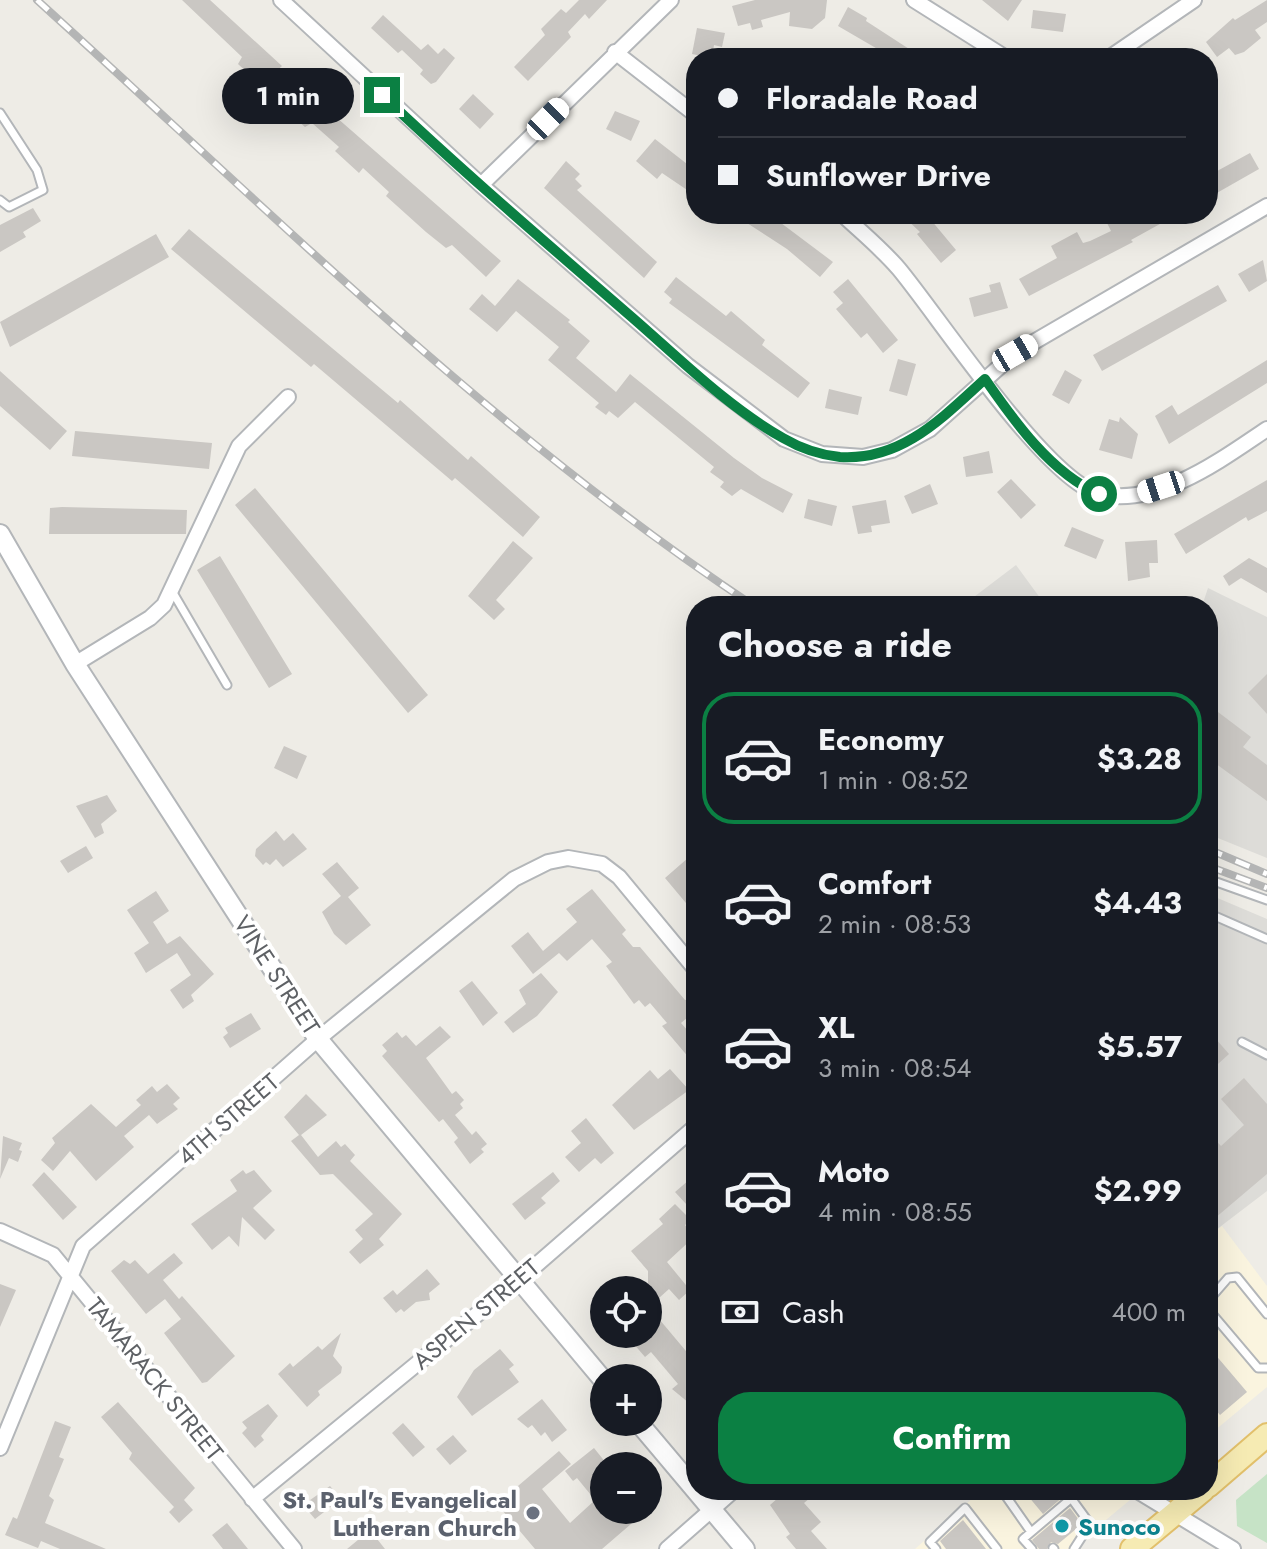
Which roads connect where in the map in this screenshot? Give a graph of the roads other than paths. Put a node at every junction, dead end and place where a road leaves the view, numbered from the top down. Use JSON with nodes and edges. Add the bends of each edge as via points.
{"nodes":[{"id":1,"x":281,"y":0,"type":"edge"},
{"id":2,"x":671,"y":0,"type":"edge"},
{"id":3,"x":914,"y":0,"type":"edge"},
{"id":4,"x":1194,"y":0,"type":"edge"},
{"id":5,"x":990,"y":48,"type":"edge"},
{"id":6,"x":1124,"y":48,"type":"edge"},
{"id":7,"x":615,"y":52,"type":"junction"},
{"id":8,"x":686,"y":107,"type":"edge"},
{"id":9,"x":0,"y":113,"type":"edge"},
{"id":10,"x":481,"y":185,"type":"junction"},
{"id":11,"x":0,"y":200,"type":"edge"},
{"id":12,"x":1267,"y":206,"type":"edge"},
{"id":13,"x":852,"y":224,"type":"edge"},
{"id":14,"x":985,"y":379,"type":"junction"},
{"id":15,"x":288,"y":397,"type":"dead end"},
{"id":16,"x":1267,"y":429,"type":"edge"},
{"id":17,"x":0,"y":534,"type":"edge"},
{"id":18,"x":172,"y":591,"type":"junction"},
{"id":19,"x":75,"y":664,"type":"junction"},
{"id":20,"x":227,"y":685,"type":"dead end"},
{"id":21,"x":1218,"y":883,"type":"edge"},
{"id":22,"x":1267,"y":900,"type":"edge"},
{"id":23,"x":1218,"y":917,"type":"edge"},
{"id":24,"x":1267,"y":939,"type":"edge"},
{"id":25,"x":686,"y":946,"type":"edge"},
{"id":26,"x":318,"y":1039,"type":"junction"},
{"id":27,"x":1242,"y":1042,"type":"dead end"},
{"id":28,"x":1267,"y":1055,"type":"edge"},
{"id":29,"x":686,"y":1135,"type":"edge"},
{"id":30,"x":0,"y":1231,"type":"edge"},
{"id":31,"x":69,"y":1275,"type":"junction"},
{"id":32,"x":519,"y":1280,"type":"junction"},
{"id":33,"x":1218,"y":1290,"type":"edge"},
{"id":34,"x":1267,"y":1314,"type":"edge"},
{"id":35,"x":1218,"y":1321,"type":"edge"},
{"id":36,"x":590,"y":1364,"type":"edge"},
{"id":37,"x":1267,"y":1368,"type":"edge"},
{"id":38,"x":1267,"y":1435,"type":"edge"},
{"id":39,"x":650,"y":1436,"type":"edge"},
{"id":40,"x":0,"y":1448,"type":"edge"},
{"id":41,"x":1218,"y":1477,"type":"edge"},
{"id":42,"x":686,"y":1479,"type":"edge"},
{"id":43,"x":252,"y":1499,"type":"junction"},
{"id":44,"x":704,"y":1500,"type":"edge"},
{"id":45,"x":721,"y":1500,"type":"edge"},
{"id":46,"x":1010,"y":1500,"type":"edge"},
{"id":47,"x":1069,"y":1500,"type":"edge"},
{"id":48,"x":1072,"y":1500,"type":"edge"},
{"id":49,"x":1152,"y":1500,"type":"edge"},
{"id":50,"x":1192,"y":1500,"type":"edge"},
{"id":51,"x":711,"y":1508,"type":"junction"},
{"id":52,"x":1175,"y":1515,"type":"junction"},
{"id":53,"x":1036,"y":1530,"type":"junction"},
{"id":54,"x":1069,"y":1535,"type":"dead end"},
{"id":55,"x":1076,"y":1547,"type":"edge"},
{"id":56,"x":294,"y":1549,"type":"edge"},
{"id":57,"x":667,"y":1549,"type":"edge"},
{"id":58,"x":745,"y":1549,"type":"edge"},
{"id":59,"x":936,"y":1549,"type":"edge"},
{"id":60,"x":997,"y":1549,"type":"edge"},
{"id":61,"x":1032,"y":1549,"type":"edge"},
{"id":62,"x":1132,"y":1549,"type":"edge"},
{"id":63,"x":1157,"y":1549,"type":"edge"},
{"id":64,"x":1233,"y":1549,"type":"edge"}],
"edges":[{"from":1,"to":10,"type":"street"},
{"from":2,"to":7,"type":"street"},
{"from":3,"to":5,"type":"street"},
{"from":4,"to":6,"type":"street"},
{"from":7,"to":8,"type":"street"},
{"from":7,"to":10,"type":"street"},
{"from":9,"to":11,"type":"lane","via":[[43,185],[40,193],[9,207]]},
{"from":10,"to":14,"type":"street","via":[[750,415],[784,439],[822,454],[863,457],[892,450],[930,429]]},
{"from":12,"to":14,"type":"street","via":[[1015,353]]},
{"from":13,"to":14,"type":"street","via":[[897,267]]},
{"from":14,"to":16,"type":"street","via":[[1058,467],[1099,494],[1144,492],[1178,482]]},
{"from":15,"to":18,"type":"street","via":[[239,446]]},
{"from":17,"to":19,"type":"street","name":"VINE STREET"},
{"from":18,"to":19,"type":"street","via":[[150,618]]},
{"from":18,"to":20,"type":"lane"},
{"from":19,"to":26,"type":"street","name":"VINE STREET"},
{"from":21,"to":22,"type":"lane"},
{"from":23,"to":24,"type":"lane"},
{"from":25,"to":26,"type":"street","name":"4TH STREET","via":[[602,864],[568,858],[548,862],[495,893]]},
{"from":26,"to":31,"type":"street","name":"4TH STREET","via":[[83,1246]]},
{"from":26,"to":32,"type":"street","name":"VINE STREET"},
{"from":27,"to":28,"type":"lane"},
{"from":29,"to":32,"type":"street","name":"ASPEN STREET"},
{"from":30,"to":31,"type":"street","name":"TAMARACK STREET","via":[[53,1255]]},
{"from":31,"to":40,"type":"street","name":"4TH STREET"},
{"from":31,"to":43,"type":"street","name":"TAMARACK STREET"},
{"from":32,"to":36,"type":"street","name":"VINE STREET"},
{"from":32,"to":43,"type":"street","name":"ASPEN STREET"},
{"from":33,"to":34,"type":"lane","via":[[1228,1278],[1237,1277]]},
{"from":35,"to":37,"type":"lane","via":[[1258,1368]]},
{"from":38,"to":41,"type":"main road"},
{"from":39,"to":42,"type":"street"},
{"from":43,"to":56,"type":"street","name":"TAMARACK STREET"},
{"from":44,"to":51,"type":"street"},
{"from":45,"to":51,"type":"street"},
{"from":46,"to":53,"type":"lane"},
{"from":47,"to":53,"type":"lane"},
{"from":48,"to":55,"type":"lane","via":[[1090,1524]]},
{"from":49,"to":52,"type":"street"},
{"from":50,"to":52,"type":"main road"},
{"from":51,"to":57,"type":"street"},
{"from":51,"to":58,"type":"street"},
{"from":52,"to":62,"type":"main road"},
{"from":52,"to":63,"type":"main road"},
{"from":52,"to":64,"type":"street"},
{"from":53,"to":61,"type":"lane","via":[[1023,1539]]},
{"from":54,"to":55,"type":"lane"},
{"from":59,"to":60,"type":"lane","via":[[930,1542],[965,1508]]}]}
